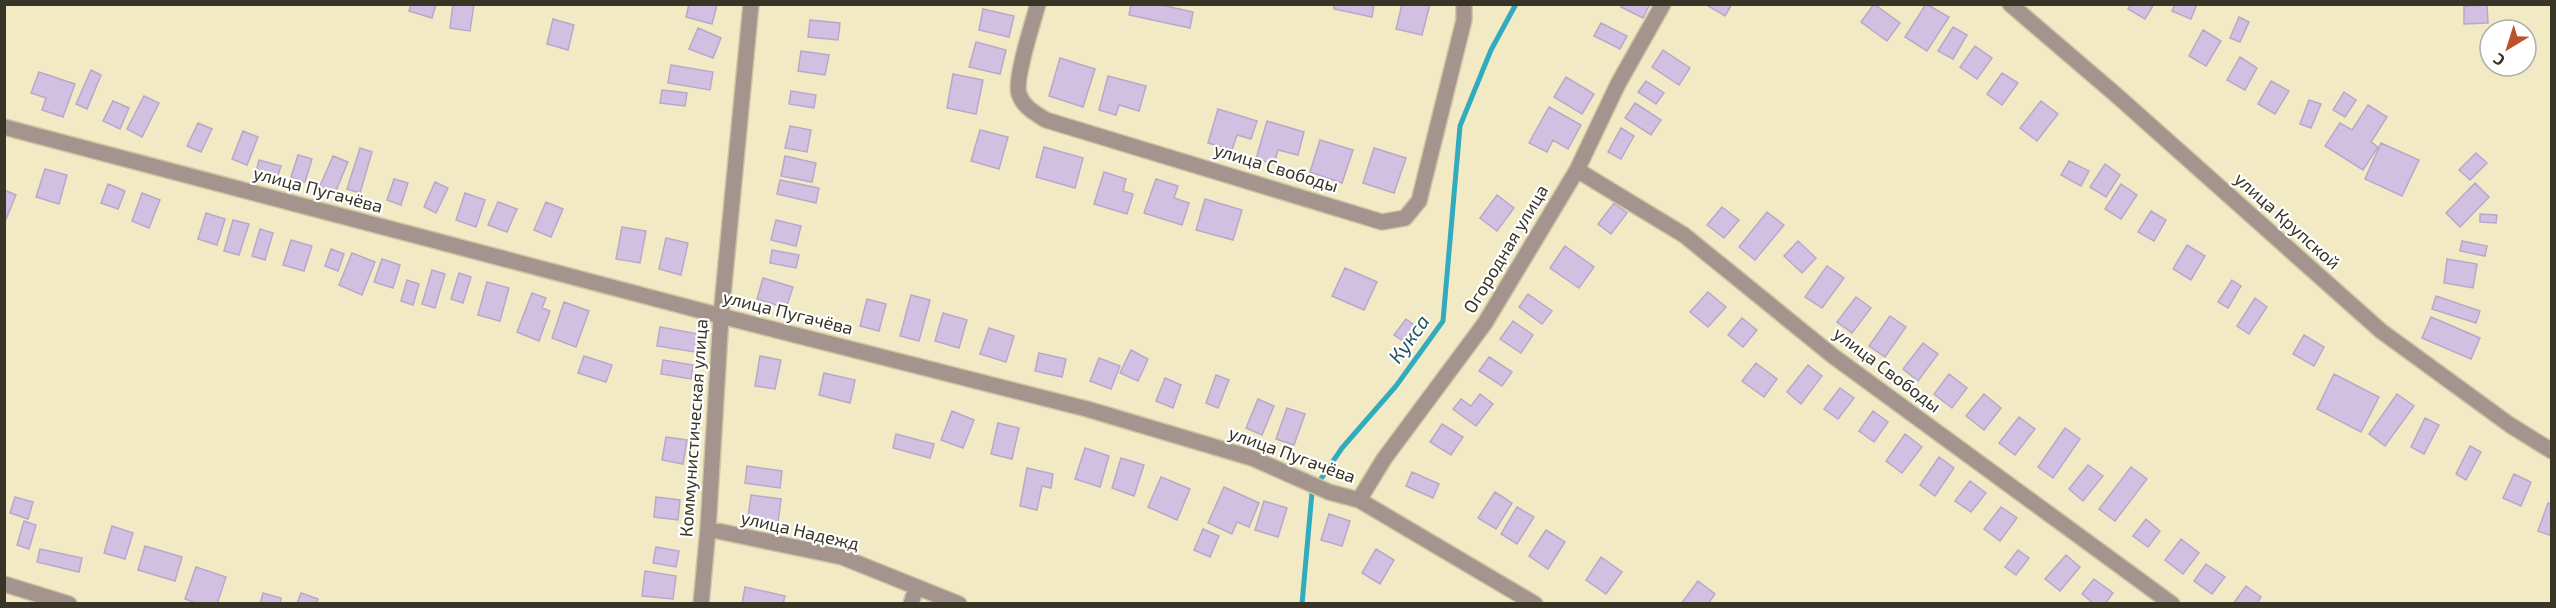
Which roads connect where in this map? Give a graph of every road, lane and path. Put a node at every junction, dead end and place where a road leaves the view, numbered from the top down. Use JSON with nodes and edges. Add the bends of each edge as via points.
{"nodes":[{"id":1,"x":751,"y":4,"type":"edge"},
{"id":2,"x":1038,"y":4,"type":"edge"},
{"id":3,"x":1464,"y":4,"type":"edge"},
{"id":4,"x":1663,"y":4,"type":"edge"},
{"id":5,"x":2010,"y":4,"type":"edge"},
{"id":6,"x":4,"y":127,"type":"edge"},
{"id":7,"x":1577,"y":170,"type":"junction"},
{"id":8,"x":721,"y":316,"type":"junction"},
{"id":9,"x":2552,"y":451,"type":"edge"},
{"id":10,"x":1359,"y":500,"type":"junction"},
{"id":11,"x":708,"y":530,"type":"junction"},
{"id":12,"x":4,"y":584,"type":"edge"},
{"id":13,"x":916,"y":587,"type":"junction"},
{"id":14,"x":69,"y":603,"type":"edge"},
{"id":15,"x":701,"y":603,"type":"edge"},
{"id":16,"x":911,"y":603,"type":"edge"},
{"id":17,"x":959,"y":603,"type":"edge"},
{"id":18,"x":1535,"y":603,"type":"edge"},
{"id":19,"x":2172,"y":603,"type":"edge"}],
"edges":[{"from":1,"to":8,"type":"street","name":"Коммунистическая улица"},
{"from":2,"to":3,"type":"street","name":"улица Свободы","via":[[1018,93],[1028,110],[1046,120],[1382,222],[1405,218],[1419,201],[1464,20]]},
{"from":4,"to":7,"type":"street","name":"Огородная улица","via":[[1618,84]]},
{"from":5,"to":9,"type":"street","name":"улица Крупской","via":[[2381,331]]},
{"from":6,"to":8,"type":"street","name":"улица Пугачёва"},
{"from":7,"to":10,"type":"street","name":"Огородная улица","via":[[1485,323],[1384,459]]},
{"from":7,"to":19,"type":"street","name":"улица Свободы","via":[[1684,235],[1833,356]]},
{"from":8,"to":10,"type":"street","name":"улица Пугачёва","via":[[1087,409],[1252,458],[1329,492]]},
{"from":8,"to":11,"type":"street","name":"Коммунистическая улица"},
{"from":10,"to":18,"type":"street","name":"улица Пугачёва"},
{"from":11,"to":13,"type":"street","name":"улица Надежд","via":[[842,557]]},
{"from":11,"to":15,"type":"street","name":"Коммунистическая улица"},
{"from":12,"to":14,"type":"street"},
{"from":13,"to":16,"type":"street"},
{"from":13,"to":17,"type":"street","name":"улица Надежд"}]}
